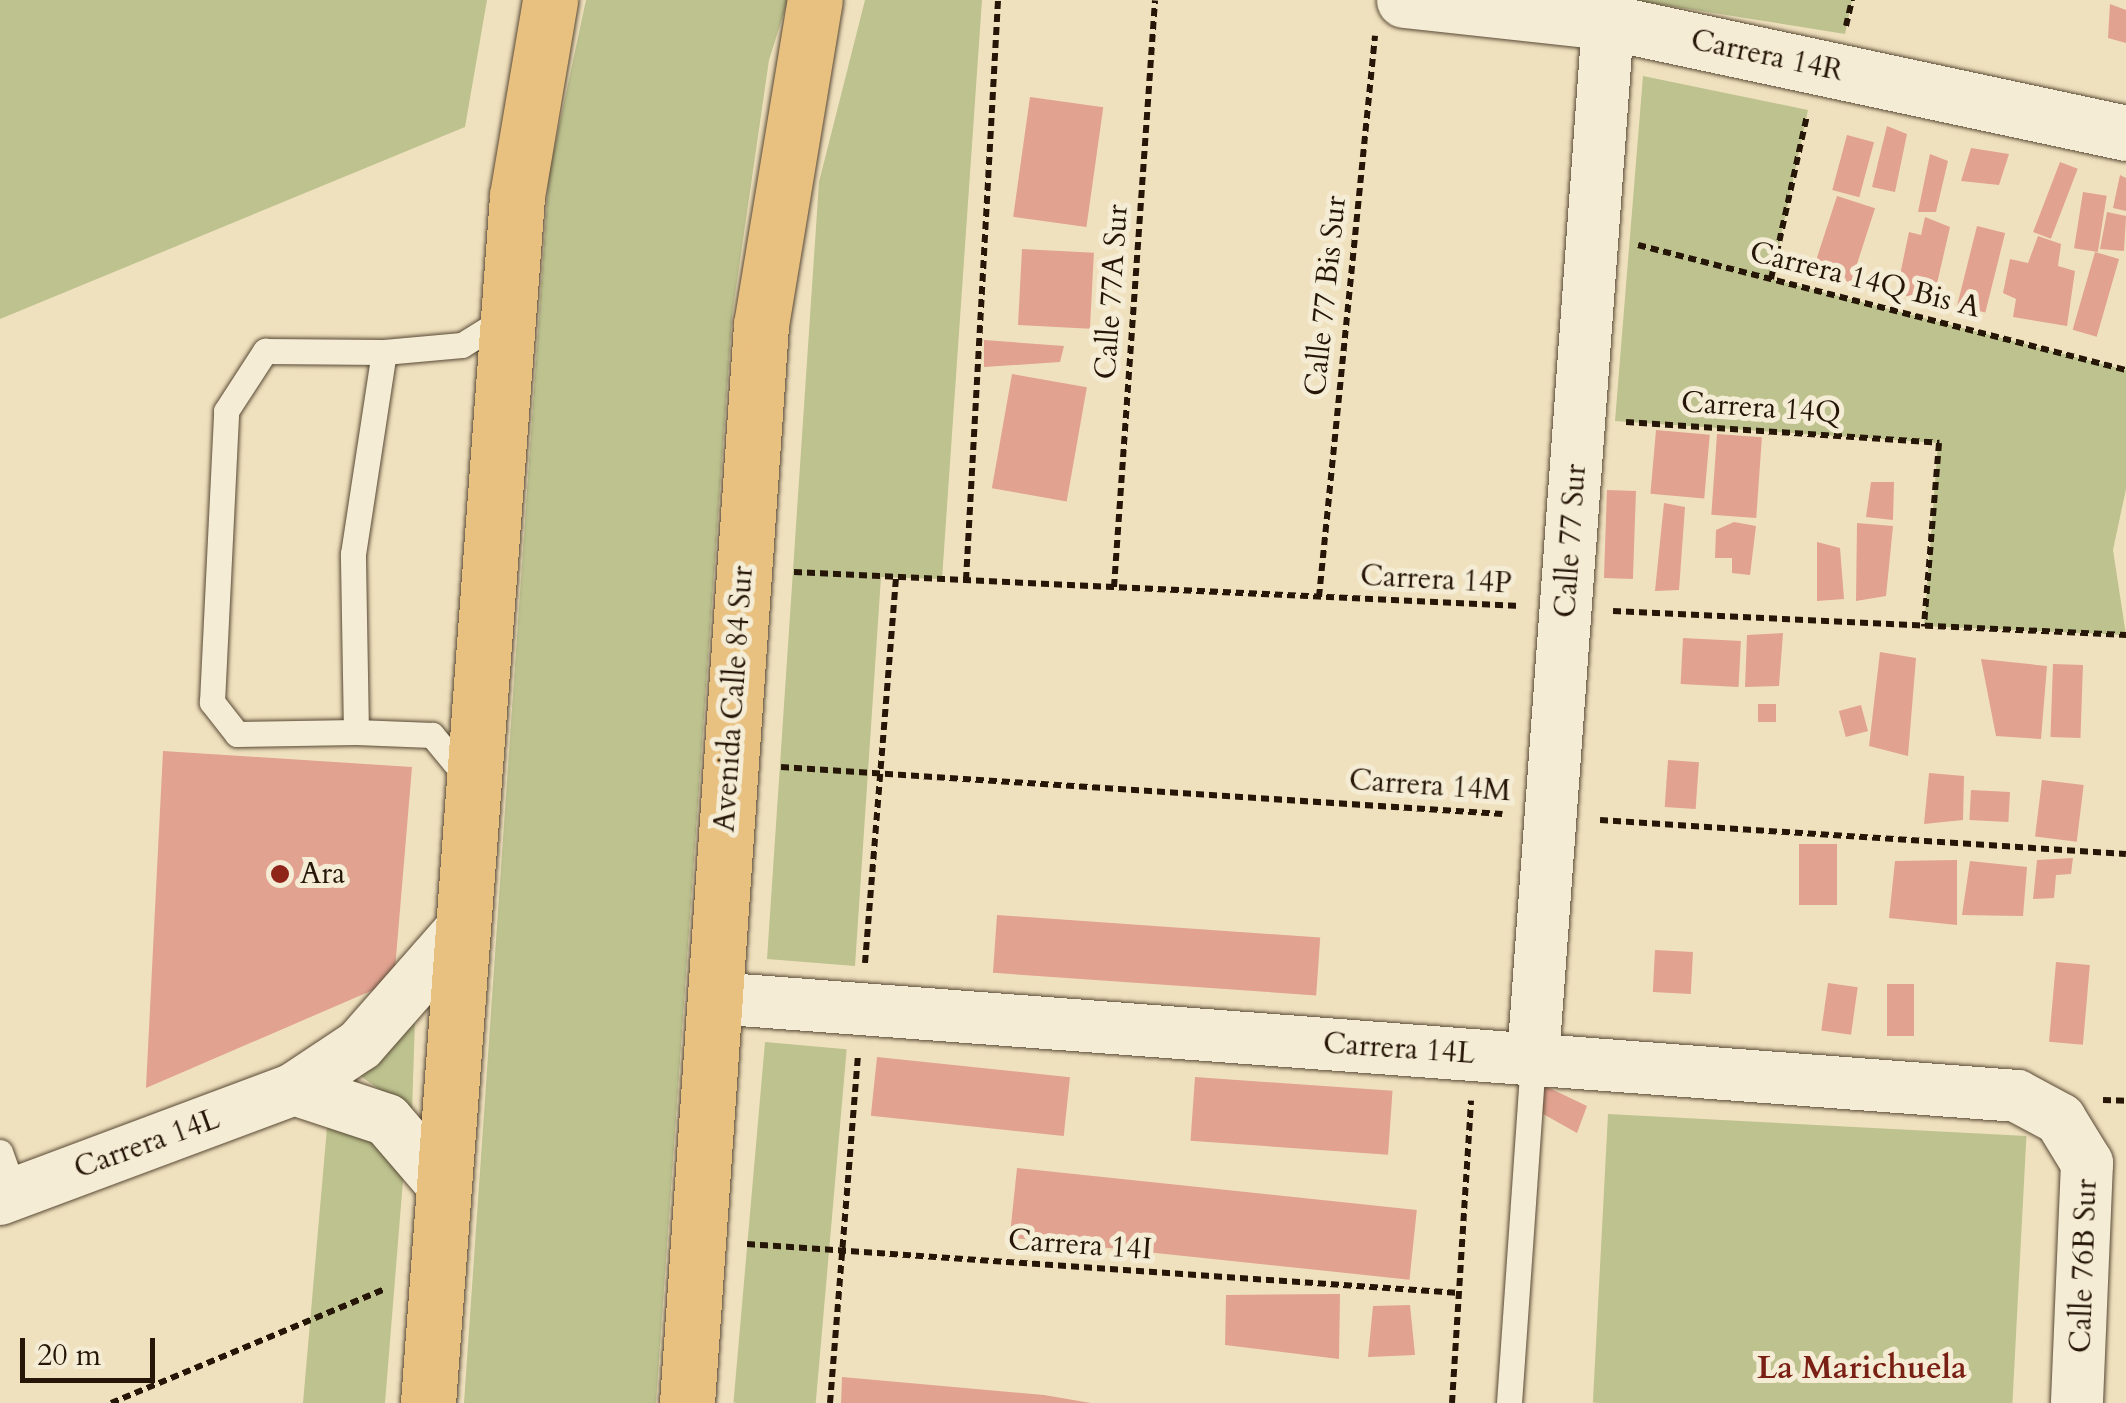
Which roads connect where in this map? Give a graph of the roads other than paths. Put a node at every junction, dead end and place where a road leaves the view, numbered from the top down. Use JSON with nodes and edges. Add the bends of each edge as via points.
{"nodes":[{"id":1,"x":550,"y":0,"type":"edge"},
{"id":2,"x":816,"y":0,"type":"edge"},
{"id":3,"x":1390,"y":10,"type":"edge"},
{"id":4,"x":1610,"y":11,"type":"edge"},
{"id":5,"x":2126,"y":133,"type":"edge"},
{"id":6,"x":506,"y":317,"type":"junction"},
{"id":7,"x":384,"y":352,"type":"junction"},
{"id":8,"x":356,"y":732,"type":"junction"},
{"id":9,"x":472,"y":784,"type":"junction"},
{"id":10,"x":462,"y":929,"type":"junction"},
{"id":11,"x":714,"y":998,"type":"junction"},
{"id":12,"x":1534,"y":1059,"type":"junction"},
{"id":13,"x":294,"y":1090,"type":"junction"},
{"id":14,"x":2071,"y":1132,"type":"joint"},
{"id":15,"x":5,"y":1182,"type":"edge"},
{"id":16,"x":444,"y":1186,"type":"junction"},
{"id":17,"x":428,"y":1403,"type":"edge"},
{"id":18,"x":687,"y":1403,"type":"edge"},
{"id":19,"x":1508,"y":1403,"type":"edge"},
{"id":20,"x":2077,"y":1403,"type":"edge"}],
"edges":[{"from":1,"to":6,"type":"highway"},
{"from":2,"to":11,"type":"highway","name":"Avenida Calle 84 Sur","via":[[771,233]]},
{"from":3,"to":4,"type":"street","name":"Carrera 14R"},
{"from":4,"to":5,"type":"street","name":"Carrera 14R","via":[[1818,67]]},
{"from":4,"to":12,"type":"street","name":"Calle 77 Sur"},
{"from":6,"to":7,"type":"lane","via":[[462,344]]},
{"from":6,"to":9,"type":"highway"},
{"from":7,"to":8,"type":"lane","via":[[348,624]]},
{"from":7,"to":8,"type":"lane","via":[[264,350],[226,411],[212,702],[237,734]]},
{"from":8,"to":9,"type":"lane","via":[[432,735]]},
{"from":9,"to":10,"type":"highway"},
{"from":10,"to":13,"type":"street","name":"Carrera 14L","via":[[360,1045]]},
{"from":10,"to":16,"type":"highway"},
{"from":11,"to":12,"type":"street","name":"Carrera 14L"},
{"from":11,"to":18,"type":"highway","name":"Avenida Calle 84 Sur"},
{"from":12,"to":14,"type":"street","name":"Carrera 14L","via":[[2017,1096]]},
{"from":12,"to":19,"type":"lane"},
{"from":13,"to":15,"type":"street","name":"Carrera 14L"},
{"from":13,"to":16,"type":"street","via":[[387,1120]]},
{"from":14,"to":20,"type":"street","name":"Calle 76B Sur","via":[[2092,1198]]},
{"from":16,"to":17,"type":"highway"}]}
